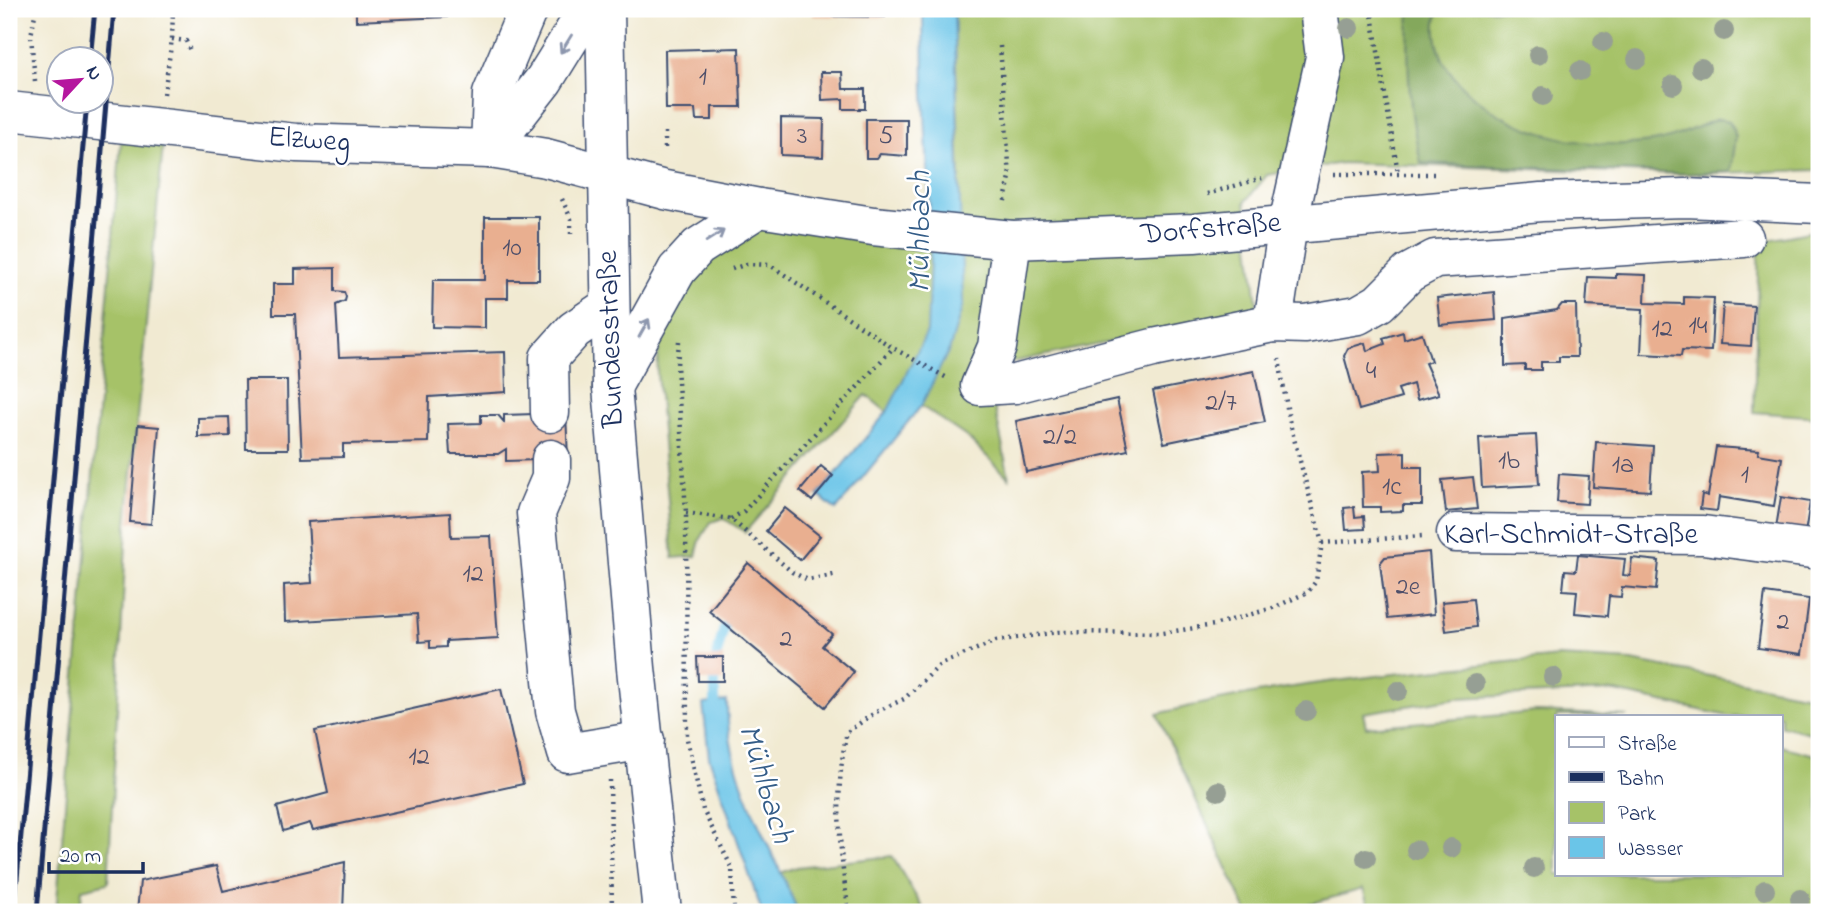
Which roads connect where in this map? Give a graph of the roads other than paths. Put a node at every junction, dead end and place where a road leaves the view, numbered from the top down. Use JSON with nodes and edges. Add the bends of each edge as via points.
{"nodes":[{"id":1,"x":528,"y":9,"type":"edge"},
{"id":2,"x":588,"y":9,"type":"edge"},
{"id":3,"x":605,"y":9,"type":"edge"},
{"id":4,"x":1320,"y":9,"type":"edge"},
{"id":5,"x":23,"y":112,"type":"edge"},
{"id":6,"x":490,"y":149,"type":"junction"},
{"id":7,"x":607,"y":174,"type":"junction"},
{"id":8,"x":1819,"y":204,"type":"edge"},
{"id":9,"x":759,"y":208,"type":"junction"},
{"id":10,"x":1288,"y":224,"type":"junction"},
{"id":11,"x":990,"y":236,"type":"junction"},
{"id":12,"x":1744,"y":238,"type":"dead end"},
{"id":13,"x":608,"y":307,"type":"junction"},
{"id":14,"x":1273,"y":323,"type":"junction"},
{"id":15,"x":612,"y":387,"type":"junction"},
{"id":16,"x":550,"y":414,"type":"dead end"},
{"id":17,"x":551,"y":460,"type":"dead end"},
{"id":18,"x":1456,"y":533,"type":"road end"},
{"id":19,"x":1819,"y":550,"type":"edge"},
{"id":20,"x":645,"y":740,"type":"junction"},
{"id":21,"x":662,"y":912,"type":"edge"}],
"edges":[{"from":1,"to":6,"type":"street","via":[[492,94]]},
{"from":2,"to":6,"type":"street","one_way":true,"via":[[544,80]]},
{"from":3,"to":7,"type":"street","name":"Bundesstraße"},
{"from":4,"to":10,"type":"street","via":[[1325,57]]},
{"from":5,"to":6,"type":"street","name":"Elzweg","via":[[296,143]]},
{"from":6,"to":7,"type":"street","name":"Elzweg"},
{"from":7,"to":9,"type":"street","name":"Dorfstraße"},
{"from":7,"to":13,"type":"street","name":"Bundesstraße"},
{"from":8,"to":10,"type":"street","name":"Dorfstraße","via":[[1698,198],[1554,202]]},
{"from":9,"to":11,"type":"street","name":"Dorfstraße","via":[[873,226]]},
{"from":15,"to":9,"type":"street","one_way":true,"via":[[677,270],[698,247]]},
{"from":10,"to":11,"type":"street","name":"Dorfstraße","via":[[1125,237]]},
{"from":10,"to":14,"type":"street"},
{"from":11,"to":14,"type":"street","via":[[997,347],[963,381],[1015,384]]},
{"from":12,"to":14,"type":"street","via":[[1435,259],[1409,273],[1379,303],[1358,315],[1305,324]]},
{"from":13,"to":15,"type":"street","name":"Bundesstraße"},
{"from":13,"to":16,"type":"street","via":[[575,330],[549,358]]},
{"from":15,"to":20,"type":"street","name":"Bundesstraße"},
{"from":17,"to":20,"type":"street","via":[[551,478],[536,513],[555,711],[567,753]]},
{"from":18,"to":19,"type":"street","name":"Karl-Schmidt-Straße","via":[[1703,535]]},
{"from":20,"to":21,"type":"street","name":"Bundesstraße"}]}
